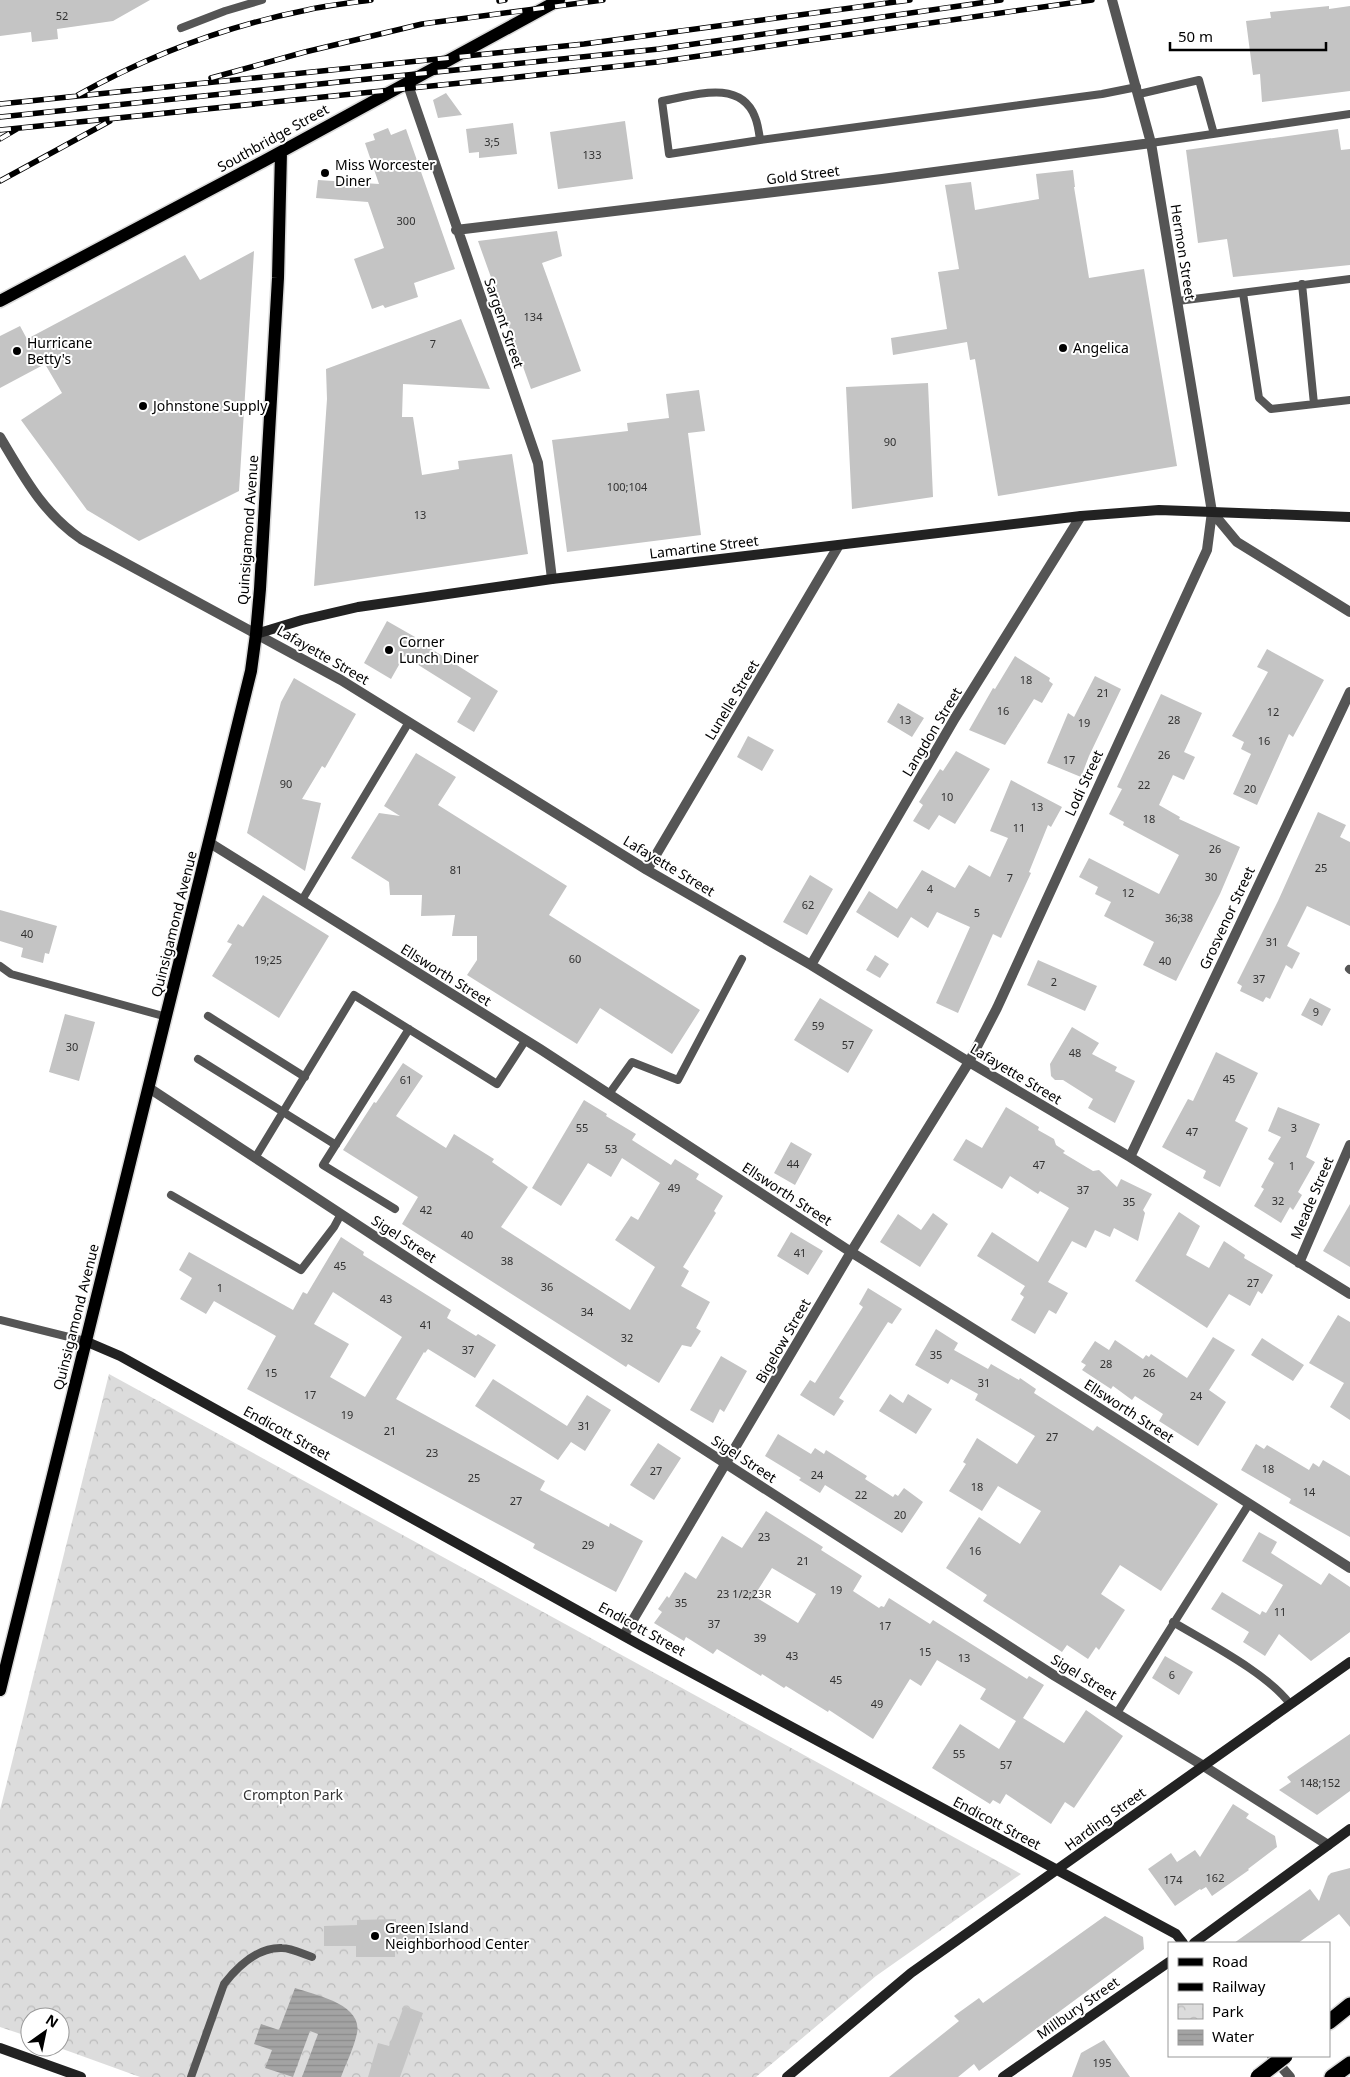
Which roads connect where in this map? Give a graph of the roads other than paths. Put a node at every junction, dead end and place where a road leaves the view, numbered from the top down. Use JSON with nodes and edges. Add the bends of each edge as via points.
{"nodes":[{"id":1,"x":262,"y":0,"type":"edge"},
{"id":2,"x":559,"y":0,"type":"edge"},
{"id":3,"x":1112,"y":0,"type":"edge"},
{"id":4,"x":181,"y":28,"type":"dead end"},
{"id":5,"x":407,"y":82,"type":"junction"},
{"id":6,"x":1138,"y":90,"type":"junction"},
{"id":7,"x":1350,"y":114,"type":"edge"},
{"id":8,"x":1214,"y":134,"type":"junction"},
{"id":9,"x":760,"y":140,"type":"junction"},
{"id":10,"x":1152,"y":143,"type":"junction"},
{"id":11,"x":281,"y":152,"type":"junction"},
{"id":12,"x":456,"y":230,"type":"junction"},
{"id":13,"x":1350,"y":279,"type":"edge"},
{"id":14,"x":1302,"y":284,"type":"junction"},
{"id":15,"x":1243,"y":292,"type":"junction"},
{"id":16,"x":0,"y":301,"type":"edge"},
{"id":17,"x":1178,"y":302,"type":"junction"},
{"id":18,"x":1350,"y":400,"type":"edge"},
{"id":19,"x":1314,"y":404,"type":"junction"},
{"id":20,"x":0,"y":437,"type":"edge"},
{"id":21,"x":1212,"y":512,"type":"junction"},
{"id":22,"x":1081,"y":516,"type":"junction"},
{"id":23,"x":1350,"y":516,"type":"edge"},
{"id":24,"x":839,"y":545,"type":"junction"},
{"id":25,"x":552,"y":579,"type":"junction"},
{"id":26,"x":1350,"y":612,"type":"edge"},
{"id":27,"x":256,"y":634,"type":"junction"},
{"id":28,"x":1350,"y":692,"type":"edge"},
{"id":29,"x":409,"y":722,"type":"junction"},
{"id":30,"x":210,"y":843,"type":"junction"},
{"id":31,"x":647,"y":870,"type":"junction"},
{"id":32,"x":302,"y":900,"type":"junction"},
{"id":33,"x":742,"y":959,"type":"dead end"},
{"id":34,"x":811,"y":965,"type":"junction"},
{"id":35,"x":0,"y":966,"type":"edge"},
{"id":36,"x":208,"y":1016,"type":"dead end"},
{"id":37,"x":167,"y":1017,"type":"junction"},
{"id":38,"x":409,"y":1029,"type":"junction"},
{"id":39,"x":525,"y":1041,"type":"junction"},
{"id":40,"x":198,"y":1059,"type":"dead end"},
{"id":41,"x":969,"y":1062,"type":"junction"},
{"id":42,"x":305,"y":1078,"type":"junction"},
{"id":43,"x":149,"y":1088,"type":"junction"},
{"id":44,"x":609,"y":1094,"type":"junction"},
{"id":45,"x":284,"y":1112,"type":"junction"},
{"id":46,"x":336,"y":1145,"type":"junction"},
{"id":47,"x":1350,"y":1145,"type":"edge"},
{"id":48,"x":1130,"y":1157,"type":"junction"},
{"id":49,"x":256,"y":1158,"type":"junction"},
{"id":50,"x":171,"y":1195,"type":"dead end"},
{"id":51,"x":395,"y":1209,"type":"dead end"},
{"id":52,"x":341,"y":1214,"type":"junction"},
{"id":53,"x":850,"y":1252,"type":"junction"},
{"id":54,"x":1299,"y":1263,"type":"junction"},
{"id":55,"x":1350,"y":1294,"type":"edge"},
{"id":56,"x":0,"y":1320,"type":"edge"},
{"id":57,"x":85,"y":1341,"type":"junction"},
{"id":58,"x":726,"y":1464,"type":"junction"},
{"id":59,"x":1249,"y":1504,"type":"junction"},
{"id":60,"x":1350,"y":1568,"type":"edge"},
{"id":61,"x":1173,"y":1622,"type":"junction"},
{"id":62,"x":624,"y":1635,"type":"junction"},
{"id":63,"x":1350,"y":1662,"type":"edge"},
{"id":64,"x":0,"y":1690,"type":"edge"},
{"id":65,"x":1290,"y":1704,"type":"junction"},
{"id":66,"x":1117,"y":1713,"type":"junction"},
{"id":67,"x":1202,"y":1765,"type":"junction"},
{"id":68,"x":1350,"y":1830,"type":"edge"},
{"id":69,"x":1328,"y":1845,"type":"junction"},
{"id":70,"x":1057,"y":1870,"type":"junction"},
{"id":71,"x":1183,"y":1942,"type":"edge"},
{"id":72,"x":1195,"y":1942,"type":"edge"},
{"id":73,"x":312,"y":1957,"type":"dead end"},
{"id":74,"x":1168,"y":1963,"type":"edge"},
{"id":75,"x":1350,"y":2005,"type":"edge"},
{"id":76,"x":1330,"y":2021,"type":"edge"},
{"id":77,"x":0,"y":2048,"type":"edge"},
{"id":78,"x":1273,"y":2057,"type":"edge"},
{"id":79,"x":1284,"y":2057,"type":"edge"},
{"id":80,"x":1350,"y":2065,"type":"edge"},
{"id":81,"x":81,"y":2077,"type":"edge"},
{"id":82,"x":192,"y":2077,"type":"edge"},
{"id":83,"x":787,"y":2077,"type":"edge"},
{"id":84,"x":1003,"y":2077,"type":"edge"},
{"id":85,"x":1258,"y":2077,"type":"edge"},
{"id":86,"x":1290,"y":2077,"type":"edge"},
{"id":87,"x":1333,"y":2077,"type":"edge"}],
"edges":[{"from":1,"to":4,"type":"lane"},
{"from":2,"to":5,"type":"main road","name":"Southbridge Street"},
{"from":3,"to":6,"type":"street","name":"Hermon Street"},
{"from":5,"to":11,"type":"main road","name":"Southbridge Street"},
{"from":5,"to":12,"type":"street","name":"Sargent Street"},
{"from":6,"to":8,"type":"lane","via":[[1199,80]]},
{"from":6,"to":9,"type":"lane"},
{"from":6,"to":10,"type":"street","name":"Hermon Street"},
{"from":7,"to":8,"type":"lane"},
{"from":8,"to":10,"type":"lane"},
{"from":9,"to":9,"type":"lane","via":[[669,154],[662,101],[717,92],[731,93],[750,107]]},
{"from":10,"to":12,"type":"street","name":"Gold Street"},
{"from":10,"to":17,"type":"street","name":"Hermon Street"},
{"from":11,"to":16,"type":"main road","name":"Southbridge Street"},
{"from":11,"to":27,"type":"main road","name":"Quinsigamond Avenue","via":[[278,278]]},
{"from":12,"to":25,"type":"street","name":"Sargent Street","via":[[538,464]]},
{"from":13,"to":14,"type":"lane"},
{"from":14,"to":15,"type":"lane"},
{"from":14,"to":19,"type":"lane"},
{"from":15,"to":17,"type":"lane"},
{"from":15,"to":19,"type":"lane","via":[[1259,398],[1270,409]]},
{"from":17,"to":21,"type":"street","name":"Hermon Street"},
{"from":18,"to":19,"type":"lane"},
{"from":20,"to":27,"type":"street","name":"Lafayette Street","via":[[40,502],[68,530]]},
{"from":21,"to":22,"type":"main road","name":"Lamartine Street","via":[[1160,510]]},
{"from":21,"to":23,"type":"main road","name":"Lamartine Street"},
{"from":21,"to":26,"type":"street","via":[[1236,542]]},
{"from":21,"to":41,"type":"street","name":"Lodi Street","via":[[1207,550],[997,1008]]},
{"from":22,"to":24,"type":"main road","name":"Lamartine Street"},
{"from":22,"to":34,"type":"street","name":"Langdon Street","via":[[956,718]]},
{"from":24,"to":25,"type":"main road","name":"Lamartine Street"},
{"from":24,"to":31,"type":"street","name":"Lunelle Street"},
{"from":25,"to":27,"type":"main road","name":"Lamartine Street","via":[[358,607]]},
{"from":27,"to":29,"type":"street","name":"Lafayette Street"},
{"from":27,"to":30,"type":"main road","name":"Quinsigamond Avenue","via":[[246,694]]},
{"from":28,"to":48,"type":"street","name":"Grosvenor Street"},
{"from":29,"to":31,"type":"street","name":"Lafayette Street"},
{"from":29,"to":32,"type":"lane"},
{"from":30,"to":32,"type":"street","name":"Ellsworth Street"},
{"from":30,"to":37,"type":"main road","name":"Quinsigamond Avenue"},
{"from":31,"to":34,"type":"street","name":"Lafayette Street"},
{"from":32,"to":39,"type":"street","name":"Ellsworth Street"},
{"from":33,"to":44,"type":"lane","via":[[678,1080],[632,1062]]},
{"from":34,"to":41,"type":"street","name":"Lafayette Street"},
{"from":35,"to":37,"type":"lane","via":[[11,974]]},
{"from":36,"to":42,"type":"lane"},
{"from":37,"to":43,"type":"main road","name":"Quinsigamond Avenue"},
{"from":38,"to":39,"type":"lane","via":[[497,1084]]},
{"from":38,"to":42,"type":"lane","via":[[354,995]]},
{"from":38,"to":46,"type":"lane"},
{"from":39,"to":44,"type":"street","name":"Ellsworth Street"},
{"from":40,"to":45,"type":"lane"},
{"from":41,"to":48,"type":"street","name":"Lafayette Street"},
{"from":41,"to":53,"type":"street","name":"Bigelow Street"},
{"from":42,"to":45,"type":"lane"},
{"from":43,"to":49,"type":"street","name":"Sigel Street"},
{"from":43,"to":57,"type":"main road","name":"Quinsigamond Avenue"},
{"from":44,"to":53,"type":"street","name":"Ellsworth Street"},
{"from":45,"to":46,"type":"lane"},
{"from":45,"to":49,"type":"lane"},
{"from":46,"to":51,"type":"lane","via":[[323,1165]]},
{"from":47,"to":54,"type":"street","name":"Meade Street"},
{"from":48,"to":54,"type":"street","name":"Lafayette Street"},
{"from":49,"to":52,"type":"street","name":"Sigel Street"},
{"from":50,"to":52,"type":"lane","via":[[301,1270]]},
{"from":52,"to":58,"type":"street","name":"Sigel Street"},
{"from":53,"to":58,"type":"street","name":"Bigelow Street"},
{"from":53,"to":59,"type":"street","name":"Ellsworth Street"},
{"from":54,"to":55,"type":"street","name":"Lafayette Street"},
{"from":56,"to":57,"type":"lane"},
{"from":57,"to":62,"type":"main road","name":"Endicott Street","via":[[120,1356]]},
{"from":57,"to":64,"type":"main road","name":"Quinsigamond Avenue"},
{"from":58,"to":62,"type":"street","name":"Bigelow Street"},
{"from":58,"to":66,"type":"street","name":"Sigel Street"},
{"from":59,"to":60,"type":"street","name":"Ellsworth Street"},
{"from":59,"to":61,"type":"lane"},
{"from":61,"to":65,"type":"lane","via":[[1280,1691]]},
{"from":61,"to":66,"type":"lane"},
{"from":62,"to":70,"type":"main road","name":"Endicott Street"},
{"from":63,"to":65,"type":"main road","name":"Harding Street"},
{"from":65,"to":67,"type":"main road","name":"Harding Street"},
{"from":66,"to":67,"type":"street","name":"Sigel Street"},
{"from":67,"to":69,"type":"street","name":"Sigel Street"},
{"from":67,"to":70,"type":"main road","name":"Harding Street"},
{"from":68,"to":69,"type":"main road"},
{"from":69,"to":72,"type":"main road"},
{"from":70,"to":71,"type":"main road","name":"Endicott Street","via":[[1176,1934]]},
{"from":70,"to":83,"type":"main road","name":"Harding Street","via":[[912,1973]]},
{"from":73,"to":82,"type":"lane","via":[[282,1948],[257,1953],[232,1973],[224,1984]]},
{"from":74,"to":84,"type":"main road","name":"Millbury Street"},
{"from":75,"to":76,"type":"highway"},
{"from":77,"to":81,"type":"main road"},
{"from":78,"to":86,"type":"street"},
{"from":79,"to":85,"type":"highway","bridge":true},
{"from":80,"to":87,"type":"highway"}]}
